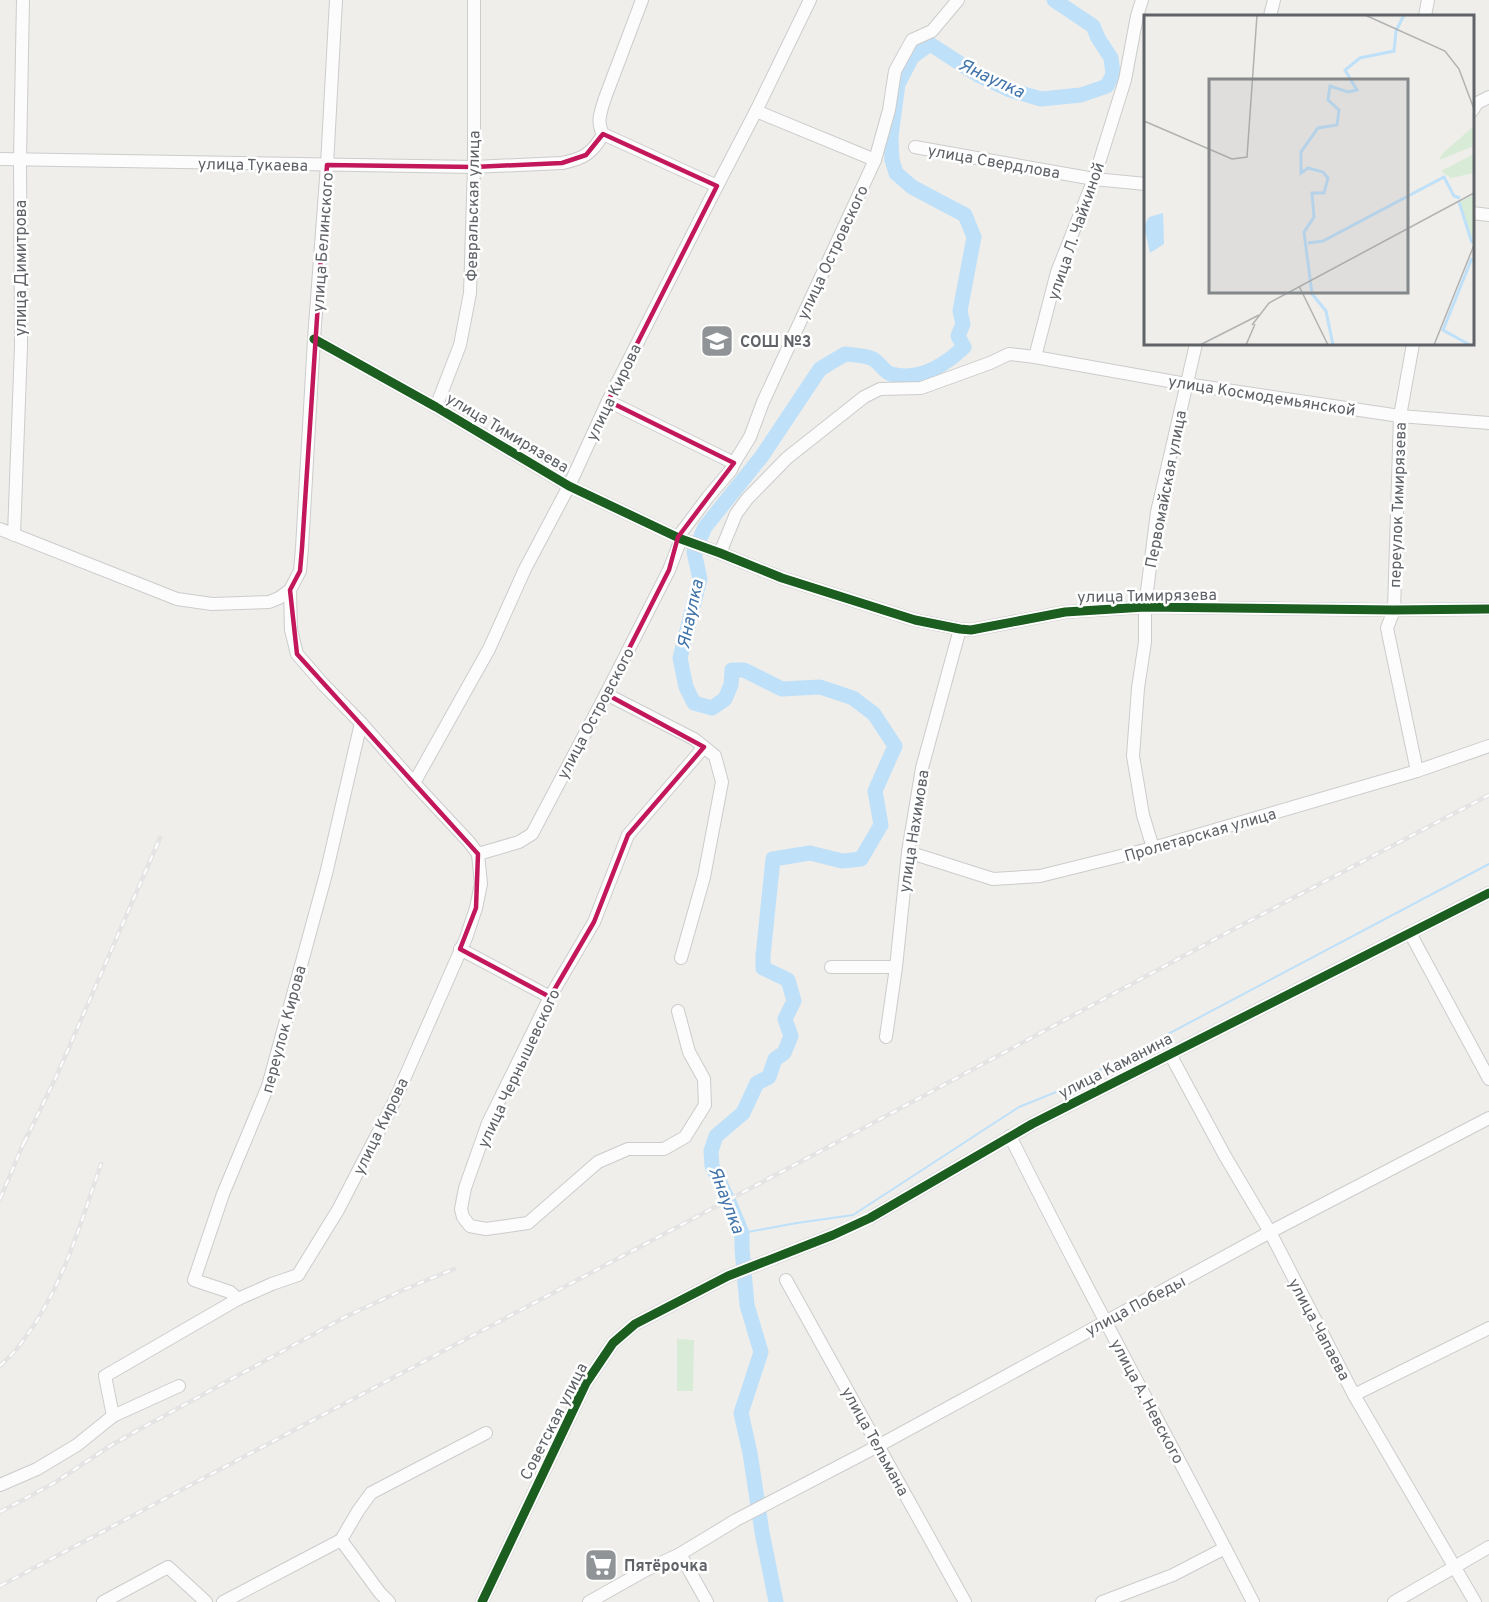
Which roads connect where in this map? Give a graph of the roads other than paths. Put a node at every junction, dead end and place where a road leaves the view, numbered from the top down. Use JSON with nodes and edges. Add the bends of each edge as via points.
{"nodes":[{"id":1,"x":23,"y":0,"type":"edge"},
{"id":2,"x":336,"y":0,"type":"edge"},
{"id":3,"x":474,"y":0,"type":"edge"},
{"id":4,"x":642,"y":0,"type":"edge"},
{"id":5,"x":810,"y":0,"type":"edge"},
{"id":6,"x":958,"y":0,"type":"edge"},
{"id":7,"x":1142,"y":0,"type":"edge"},
{"id":8,"x":1274,"y":0,"type":"edge"},
{"id":9,"x":1428,"y":0,"type":"edge"},
{"id":10,"x":1270,"y":15,"type":"edge"},
{"id":11,"x":1425,"y":15,"type":"edge"},
{"id":12,"x":1489,"y":97,"type":"edge"},
{"id":13,"x":1474,"y":109,"type":"edge"},
{"id":14,"x":756,"y":111,"type":"junction"},
{"id":15,"x":603,"y":134,"type":"junction"},
{"id":16,"x":915,"y":147,"type":"dead end"},
{"id":17,"x":0,"y":159,"type":"edge"},
{"id":18,"x":20,"y":159,"type":"junction"},
{"id":19,"x":875,"y":160,"type":"junction"},
{"id":20,"x":327,"y":165,"type":"junction"},
{"id":21,"x":474,"y":167,"type":"junction"},
{"id":22,"x":1094,"y":179,"type":"junction"},
{"id":23,"x":1144,"y":184,"type":"edge"},
{"id":24,"x":717,"y":186,"type":"junction"},
{"id":25,"x":1474,"y":213,"type":"edge"},
{"id":26,"x":1489,"y":215,"type":"edge"},
{"id":27,"x":314,"y":339,"type":"junction"},
{"id":28,"x":1196,"y":345,"type":"edge"},
{"id":29,"x":1413,"y":345,"type":"edge"},
{"id":30,"x":1035,"y":357,"type":"junction"},
{"id":31,"x":1186,"y":384,"type":"junction"},
{"id":32,"x":608,"y":401,"type":"junction"},
{"id":33,"x":436,"y":407,"type":"junction"},
{"id":34,"x":1400,"y":416,"type":"junction"},
{"id":35,"x":1489,"y":423,"type":"edge"},
{"id":36,"x":734,"y":463,"type":"junction"},
{"id":37,"x":569,"y":486,"type":"junction"},
{"id":38,"x":0,"y":529,"type":"edge"},
{"id":39,"x":14,"y":535,"type":"junction"},
{"id":40,"x":683,"y":540,"type":"junction"},
{"id":41,"x":716,"y":552,"type":"junction"},
{"id":42,"x":290,"y":590,"type":"junction"},
{"id":43,"x":1144,"y":606,"type":"junction"},
{"id":44,"x":1489,"y":609,"type":"edge"},
{"id":45,"x":1394,"y":610,"type":"junction"},
{"id":46,"x":960,"y":629,"type":"junction"},
{"id":47,"x":606,"y":694,"type":"junction"},
{"id":48,"x":361,"y":723,"type":"junction"},
{"id":49,"x":1489,"y":746,"type":"edge"},
{"id":50,"x":704,"y":747,"type":"junction"},
{"id":51,"x":1416,"y":771,"type":"junction"},
{"id":52,"x":414,"y":783,"type":"junction"},
{"id":53,"x":1153,"y":848,"type":"junction"},
{"id":54,"x":908,"y":852,"type":"junction"},
{"id":55,"x":478,"y":854,"type":"junction"},
{"id":56,"x":1489,"y":893,"type":"edge"},
{"id":57,"x":1410,"y":933,"type":"junction"},
{"id":58,"x":460,"y":949,"type":"junction"},
{"id":59,"x":681,"y":958,"type":"dead end"},
{"id":60,"x":831,"y":967,"type":"dead end"},
{"id":61,"x":896,"y":967,"type":"junction"},
{"id":62,"x":550,"y":998,"type":"junction"},
{"id":63,"x":678,"y":1011,"type":"dead end"},
{"id":64,"x":886,"y":1037,"type":"dead end"},
{"id":65,"x":1170,"y":1054,"type":"junction"},
{"id":66,"x":1489,"y":1079,"type":"edge"},
{"id":67,"x":1489,"y":1118,"type":"edge"},
{"id":68,"x":1010,"y":1136,"type":"junction"},
{"id":69,"x":1269,"y":1232,"type":"junction"},
{"id":70,"x":756,"y":1265,"type":"joint"},
{"id":71,"x":786,"y":1280,"type":"dead end"},
{"id":72,"x":238,"y":1299,"type":"junction"},
{"id":73,"x":1106,"y":1321,"type":"junction"},
{"id":74,"x":1489,"y":1328,"type":"edge"},
{"id":75,"x":179,"y":1386,"type":"dead end"},
{"id":76,"x":1354,"y":1395,"type":"junction"},
{"id":77,"x":113,"y":1416,"type":"junction"},
{"id":78,"x":486,"y":1433,"type":"dead end"},
{"id":79,"x":878,"y":1446,"type":"junction"},
{"id":80,"x":0,"y":1485,"type":"edge"},
{"id":81,"x":341,"y":1540,"type":"junction"},
{"id":82,"x":1489,"y":1547,"type":"edge"},
{"id":83,"x":1225,"y":1548,"type":"junction"},
{"id":84,"x":680,"y":1554,"type":"junction"},
{"id":85,"x":1455,"y":1567,"type":"junction"},
{"id":86,"x":103,"y":1602,"type":"edge"},
{"id":87,"x":206,"y":1602,"type":"edge"},
{"id":88,"x":223,"y":1602,"type":"edge"},
{"id":89,"x":389,"y":1602,"type":"edge"},
{"id":90,"x":482,"y":1602,"type":"edge"},
{"id":91,"x":589,"y":1602,"type":"edge"},
{"id":92,"x":707,"y":1602,"type":"edge"},
{"id":93,"x":965,"y":1602,"type":"edge"},
{"id":94,"x":1102,"y":1602,"type":"edge"},
{"id":95,"x":1253,"y":1602,"type":"edge"},
{"id":96,"x":1394,"y":1602,"type":"edge"},
{"id":97,"x":1475,"y":1602,"type":"edge"}],
"edges":[{"from":1,"to":18,"type":"street","name":"улица Димитрова"},
{"from":2,"to":20,"type":"street","name":"улица Белинского"},
{"from":3,"to":21,"type":"street","name":"Февральская улица"},
{"from":4,"to":15,"type":"street","via":[[600,114]]},
{"from":5,"to":14,"type":"street","name":"улица Кирова"},
{"from":6,"to":19,"type":"street","name":"улица Островского","via":[[932,31],[912,40],[895,71]]},
{"from":7,"to":22,"type":"street","name":"улица Л. Чайкиной","via":[[1125,80]]},
{"from":8,"to":10,"type":"street"},
{"from":9,"to":11,"type":"street"},
{"from":12,"to":13,"type":"street"},
{"from":14,"to":19,"type":"street"},
{"from":14,"to":24,"type":"street","name":"улица Кирова"},
{"from":15,"to":21,"type":"street","name":"улица Тукаева","via":[[586,155],[574,160]]},
{"from":15,"to":24,"type":"street"},
{"from":16,"to":22,"type":"street","name":"улица Свердлова"},
{"from":17,"to":18,"type":"street","name":"улица Тукаева"},
{"from":18,"to":20,"type":"street","name":"улица Тукаева"},
{"from":18,"to":39,"type":"street","name":"улица Димитрова","via":[[21,346]]},
{"from":19,"to":36,"type":"street","name":"улица Островского","via":[[750,437]]},
{"from":20,"to":21,"type":"street","name":"улица Тукаева"},
{"from":20,"to":27,"type":"street","name":"улица Белинского"},
{"from":21,"to":33,"type":"street","name":"Февральская улица","via":[[470,293],[460,345]]},
{"from":22,"to":23,"type":"street","name":"улица Свердлова"},
{"from":22,"to":30,"type":"street","name":"улица Л. Чайкиной","via":[[1057,272]]},
{"from":24,"to":32,"type":"street","name":"улица Кирова"},
{"from":25,"to":26,"type":"street"},
{"from":27,"to":33,"type":"street","name":"улица Тимирязева"},
{"from":27,"to":42,"type":"street","name":"улица Белинского","via":[[300,571]]},
{"from":28,"to":31,"type":"street","name":"Первомайская улица"},
{"from":29,"to":34,"type":"street","name":"переулок Тимирязева"},
{"from":30,"to":31,"type":"street","name":"улица Космодемьянской"},
{"from":30,"to":41,"type":"street","via":[[1009,354],[921,388],[880,389],[864,397],[787,458],[747,499]]},
{"from":31,"to":34,"type":"street","name":"улица Космодемьянской"},
{"from":31,"to":43,"type":"street","name":"Первомайская улица","via":[[1157,512]]},
{"from":32,"to":36,"type":"street"},
{"from":32,"to":37,"type":"street","name":"улица Кирова"},
{"from":33,"to":37,"type":"street","name":"улица Тимирязева"},
{"from":34,"to":35,"type":"street","name":"улица Космодемьянской"},
{"from":34,"to":45,"type":"street","name":"переулок Тимирязева"},
{"from":36,"to":40,"type":"street","name":"улица Островского"},
{"from":37,"to":40,"type":"street","name":"улица Тимирязева"},
{"from":37,"to":52,"type":"street","name":"улица Кирова","via":[[489,649]]},
{"from":38,"to":39,"type":"street"},
{"from":39,"to":42,"type":"street","via":[[177,599],[212,604],[269,602]]},
{"from":40,"to":41,"type":"street","name":"улица Тимирязева"},
{"from":40,"to":47,"type":"street","name":"улица Островского"},
{"from":41,"to":46,"type":"street","name":"улица Тимирязева","via":[[782,578],[915,620]]},
{"from":42,"to":48,"type":"street","via":[[291,630],[297,654]]},
{"from":43,"to":45,"type":"street","name":"улица Тимирязева"},
{"from":43,"to":46,"type":"street","name":"улица Тимирязева","via":[[1065,612]]},
{"from":43,"to":53,"type":"street","name":"Первомайская улица","via":[[1145,642],[1133,756]]},
{"from":44,"to":45,"type":"street","name":"улица Тимирязева"},
{"from":45,"to":51,"type":"street","name":"переулок Тимирязева","via":[[1387,628]]},
{"from":46,"to":54,"type":"street","name":"улица Нахимова","via":[[922,768]]},
{"from":47,"to":50,"type":"street"},
{"from":47,"to":55,"type":"street","name":"улица Островского","via":[[532,834],[511,845]]},
{"from":48,"to":52,"type":"street"},
{"from":48,"to":72,"type":"street","name":"переулок Кирова","via":[[326,874],[264,1100],[223,1194],[194,1280],[230,1292]]},
{"from":49,"to":51,"type":"street","name":"Пролетарская улица"},
{"from":50,"to":59,"type":"street","via":[[715,756],[722,782],[704,878]]},
{"from":50,"to":62,"type":"street","name":"улица Чернышевского","via":[[628,835],[594,922]]},
{"from":51,"to":53,"type":"street","name":"Пролетарская улица"},
{"from":52,"to":55,"type":"street"},
{"from":53,"to":54,"type":"street","name":"Пролетарская улица","via":[[1040,876],[993,879]]},
{"from":54,"to":61,"type":"street","name":"улица Нахимова"},
{"from":55,"to":58,"type":"street","name":"улица Кирова","via":[[481,884]]},
{"from":56,"to":57,"type":"street","name":"улица Каманина"},
{"from":57,"to":65,"type":"street","name":"улица Каманина"},
{"from":57,"to":66,"type":"street"},
{"from":58,"to":62,"type":"street"},
{"from":58,"to":72,"type":"street","name":"улица Кирова","via":[[394,1102],[314,1250],[298,1275]]},
{"from":60,"to":61,"type":"street"},
{"from":61,"to":64,"type":"street","name":"улица Нахимова"},
{"from":62,"to":63,"type":"street","name":"улица Чернышевского","via":[[488,1123],[476,1156],[461,1209],[470,1226],[486,1229],[528,1223],[598,1162],[628,1149],[664,1149],[685,1137],[705,1105],[704,1079],[689,1052]]},
{"from":65,"to":68,"type":"street","name":"улица Каманина"},
{"from":65,"to":69,"type":"street","name":"улица Чапаева"},
{"from":67,"to":69,"type":"street","name":"улица Победы"},
{"from":68,"to":70,"type":"street","name":"улица Каманина","via":[[870,1218]]},
{"from":68,"to":73,"type":"street","name":"улица А. Невского"},
{"from":69,"to":73,"type":"street","name":"улица Победы"},
{"from":69,"to":76,"type":"street","name":"улица Чапаева"},
{"from":70,"to":90,"type":"street","name":"Советская улица","via":[[635,1324],[613,1343],[586,1383]]},
{"from":71,"to":79,"type":"street","name":"улица Тельмана"},
{"from":72,"to":77,"type":"street","name":"улица Кирова","via":[[105,1376]]},
{"from":73,"to":79,"type":"street","name":"улица Победы"},
{"from":73,"to":83,"type":"street","name":"улица А. Невского"},
{"from":74,"to":76,"type":"street"},
{"from":75,"to":77,"type":"street"},
{"from":76,"to":85,"type":"street","name":"улица Чапаева"},
{"from":77,"to":80,"type":"street","via":[[67,1451]]},
{"from":78,"to":81,"type":"street","via":[[371,1492]]},
{"from":79,"to":84,"type":"street","name":"улица Победы","via":[[736,1520]]},
{"from":79,"to":93,"type":"street","name":"улица Тельмана"},
{"from":81,"to":88,"type":"street"},
{"from":81,"to":89,"type":"street"},
{"from":82,"to":85,"type":"street"},
{"from":83,"to":94,"type":"street","via":[[1173,1575]]},
{"from":83,"to":95,"type":"street","name":"улица А. Невского"},
{"from":84,"to":91,"type":"street"},
{"from":84,"to":92,"type":"street"},
{"from":85,"to":96,"type":"street"},
{"from":85,"to":97,"type":"street","name":"улица Чапаева"},
{"from":86,"to":87,"type":"street","via":[[168,1568]]}]}
